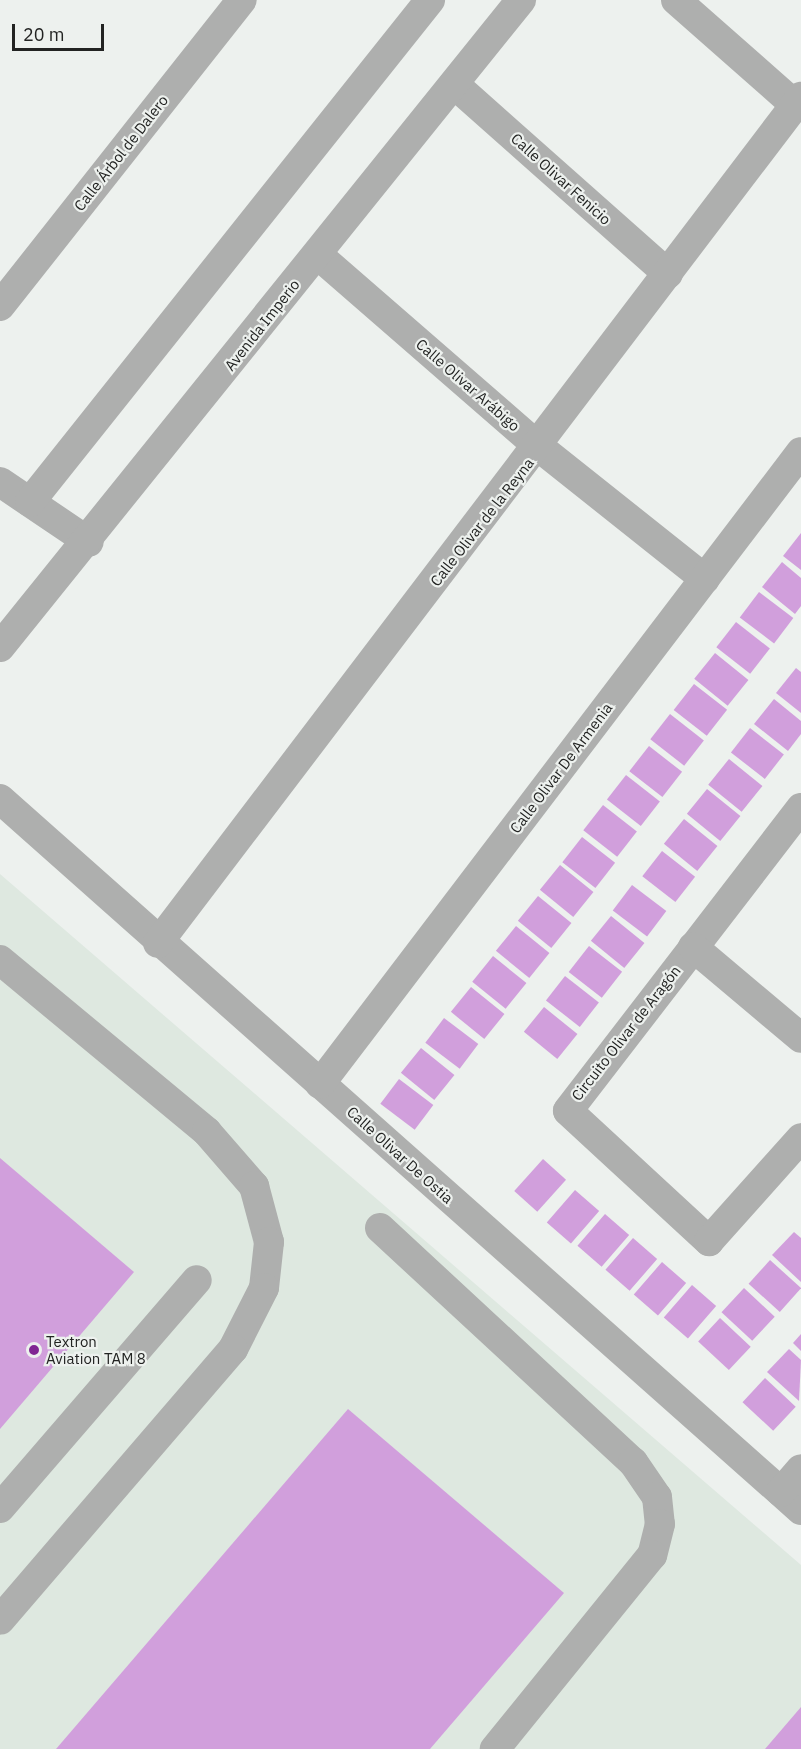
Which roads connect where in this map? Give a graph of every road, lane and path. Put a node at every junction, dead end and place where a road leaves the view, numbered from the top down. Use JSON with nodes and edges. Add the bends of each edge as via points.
{"nodes":[{"id":1,"x":242,"y":0,"type":"edge"},
{"id":2,"x":430,"y":0,"type":"edge"},
{"id":3,"x":520,"y":0,"type":"edge"},
{"id":4,"x":676,"y":0,"type":"edge"},
{"id":5,"x":454,"y":84,"type":"junction"},
{"id":6,"x":798,"y":101,"type":"edge"},
{"id":7,"x":318,"y":255,"type":"junction"},
{"id":8,"x":668,"y":274,"type":"junction"},
{"id":9,"x":0,"y":306,"type":"edge"},
{"id":10,"x":539,"y":447,"type":"junction"},
{"id":11,"x":801,"y":452,"type":"edge"},
{"id":12,"x":0,"y":482,"type":"edge"},
{"id":13,"x":30,"y":502,"type":"junction"},
{"id":14,"x":89,"y":543,"type":"junction"},
{"id":15,"x":705,"y":579,"type":"junction"},
{"id":16,"x":0,"y":647,"type":"edge"},
{"id":17,"x":0,"y":799,"type":"edge"},
{"id":18,"x":801,"y":808,"type":"edge"},
{"id":19,"x":158,"y":942,"type":"junction"},
{"id":20,"x":693,"y":947,"type":"junction"},
{"id":21,"x":0,"y":960,"type":"edge"},
{"id":22,"x":801,"y":1038,"type":"edge"},
{"id":23,"x":320,"y":1084,"type":"junction"},
{"id":24,"x":801,"y":1138,"type":"edge"},
{"id":25,"x":380,"y":1228,"type":"dead end"},
{"id":26,"x":197,"y":1280,"type":"dead end"},
{"id":27,"x":801,"y":1469,"type":"edge"},
{"id":28,"x":791,"y":1501,"type":"edge"},
{"id":29,"x":0,"y":1508,"type":"edge"},
{"id":30,"x":0,"y":1620,"type":"edge"},
{"id":31,"x":495,"y":1749,"type":"edge"}],
"edges":[{"from":1,"to":9,"type":"street","name":"Calle Árbol de Dalero"},
{"from":2,"to":13,"type":"street"},
{"from":3,"to":5,"type":"street","name":"Avenida Imperio"},
{"from":4,"to":6,"type":"street"},
{"from":5,"to":7,"type":"street","name":"Avenida Imperio"},
{"from":5,"to":8,"type":"street","name":"Calle Olivar Fenicio"},
{"from":6,"to":8,"type":"street","name":"Calle Olivar de la Reyna"},
{"from":7,"to":10,"type":"street","name":"Calle Olivar Arábigo"},
{"from":7,"to":14,"type":"street","name":"Avenida Imperio"},
{"from":8,"to":10,"type":"street","name":"Calle Olivar de la Reyna"},
{"from":10,"to":15,"type":"street","name":"Calle Olivar Arábigo"},
{"from":10,"to":19,"type":"street","name":"Calle Olivar de la Reyna"},
{"from":11,"to":15,"type":"street","name":"Calle Olivar De Armenia"},
{"from":12,"to":13,"type":"street"},
{"from":13,"to":14,"type":"street"},
{"from":14,"to":16,"type":"street","name":"Avenida Imperio"},
{"from":15,"to":23,"type":"street","name":"Calle Olivar De Armenia"},
{"from":17,"to":19,"type":"street","name":"Calle Olivar De Ostia"},
{"from":18,"to":20,"type":"street","name":"Circuito Olivar de Aragón"},
{"from":19,"to":23,"type":"street","name":"Calle Olivar De Ostia"},
{"from":20,"to":22,"type":"street"},
{"from":20,"to":24,"type":"street","name":"Circuito Olivar de Aragón","via":[[569,1107],[570,1116],[709,1241]]},
{"from":21,"to":30,"type":"street","via":[[207,1132],[254,1186],[269,1242],[264,1288],[233,1349]]},
{"from":23,"to":28,"type":"street","name":"Calle Olivar De Ostia"},
{"from":25,"to":31,"type":"street","via":[[633,1462],[657,1497],[660,1524],[652,1555]]},
{"from":26,"to":29,"type":"street"},
{"from":27,"to":28,"type":"street"}]}
